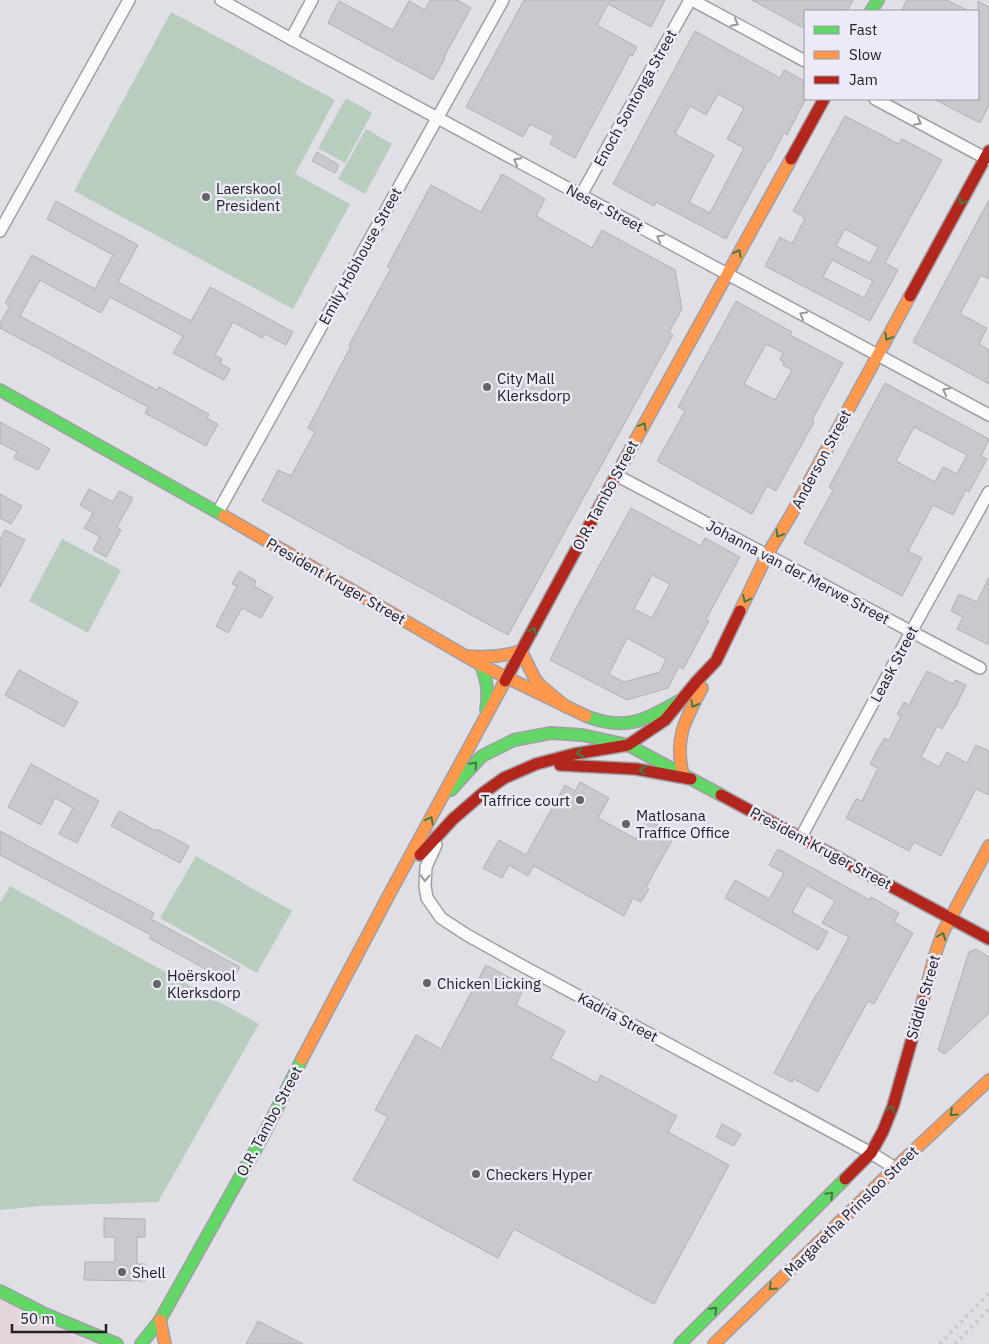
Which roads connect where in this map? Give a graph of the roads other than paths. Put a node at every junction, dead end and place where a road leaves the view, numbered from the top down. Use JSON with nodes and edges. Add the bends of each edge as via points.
{"nodes":[{"id":1,"x":129,"y":0,"type":"edge"},
{"id":2,"x":221,"y":0,"type":"edge"},
{"id":3,"x":312,"y":0,"type":"edge"},
{"id":4,"x":503,"y":0,"type":"edge"},
{"id":5,"x":691,"y":0,"type":"edge"},
{"id":6,"x":291,"y":39,"type":"junction"},
{"id":7,"x":804,"y":60,"type":"edge"},
{"id":8,"x":823,"y":100,"type":"edge"},
{"id":9,"x":877,"y":100,"type":"edge"},
{"id":10,"x":437,"y":118,"type":"junction"},
{"id":11,"x":988,"y":156,"type":"edge"},
{"id":12,"x":581,"y":195,"type":"junction"},
{"id":13,"x":0,"y":232,"type":"edge"},
{"id":14,"x":727,"y":274,"type":"junction"},
{"id":15,"x":877,"y":355,"type":"junction"},
{"id":16,"x":0,"y":390,"type":"edge"},
{"id":17,"x":989,"y":414,"type":"edge"},
{"id":18,"x":616,"y":475,"type":"junction"},
{"id":19,"x":989,"y":492,"type":"edge"},
{"id":20,"x":218,"y":512,"type":"junction"},
{"id":21,"x":766,"y":555,"type":"junction"},
{"id":22,"x":911,"y":632,"type":"junction"},
{"id":23,"x":522,"y":651,"type":"junction"},
{"id":24,"x":466,"y":656,"type":"junction"},
{"id":25,"x":716,"y":661,"type":"junction"},
{"id":26,"x":481,"y":664,"type":"junction"},
{"id":27,"x":980,"y":668,"type":"dead end"},
{"id":28,"x":506,"y":679,"type":"junction"},
{"id":29,"x":682,"y":700,"type":"junction"},
{"id":30,"x":566,"y":706,"type":"junction"},
{"id":31,"x":485,"y":718,"type":"junction"},
{"id":32,"x":628,"y":745,"type":"junction"},
{"id":33,"x":536,"y":764,"type":"junction"},
{"id":34,"x":687,"y":777,"type":"junction"},
{"id":35,"x":441,"y":800,"type":"junction"},
{"id":36,"x":453,"y":819,"type":"junction"},
{"id":37,"x":801,"y":837,"type":"junction"},
{"id":38,"x":989,"y":846,"type":"edge"},
{"id":39,"x":390,"y":893,"type":"junction"},
{"id":40,"x":950,"y":918,"type":"junction"},
{"id":41,"x":989,"y":939,"type":"edge"},
{"id":42,"x":989,"y":1080,"type":"edge"},
{"id":43,"x":871,"y":1153,"type":"junction"},
{"id":44,"x":895,"y":1168,"type":"junction"},
{"id":45,"x":0,"y":1291,"type":"edge"},
{"id":46,"x":160,"y":1320,"type":"junction"},
{"id":47,"x":116,"y":1344,"type":"edge"},
{"id":48,"x":141,"y":1344,"type":"edge"},
{"id":49,"x":165,"y":1344,"type":"edge"},
{"id":50,"x":680,"y":1344,"type":"edge"},
{"id":51,"x":714,"y":1344,"type":"edge"}],
"edges":[{"from":1,"to":13,"type":"street"},
{"from":2,"to":6,"type":"street","name":"Neser Street"},
{"from":3,"to":6,"type":"street"},
{"from":4,"to":10,"type":"street","name":"Emily Hobhouse Street"},
{"from":5,"to":7,"type":"street","one_way":true},
{"from":5,"to":12,"type":"street","name":"Enoch Sontonga Street"},
{"from":6,"to":10,"type":"street","name":"Neser Street"},
{"from":14,"to":8,"type":"main road","name":"O.R. Tambo Street","one_way":true},
{"from":9,"to":11,"type":"street","one_way":true},
{"from":12,"to":10,"type":"street","name":"Neser Street","one_way":true},
{"from":10,"to":20,"type":"street","name":"Emily Hobhouse Street"},
{"from":11,"to":15,"type":"main road","name":"Anderson Street","one_way":true},
{"from":14,"to":12,"type":"street","name":"Neser Street","one_way":true},
{"from":15,"to":14,"type":"street","name":"Neser Street","one_way":true},
{"from":18,"to":14,"type":"main road","name":"O.R. Tambo Street","one_way":true},
{"from":17,"to":15,"type":"street","name":"Neser Street","one_way":true},
{"from":15,"to":21,"type":"main road","name":"Anderson Street","one_way":true},
{"from":16,"to":20,"type":"main road","name":"President Kruger Street"},
{"from":18,"to":21,"type":"street","name":"Johanna van der Merwe Street"},
{"from":23,"to":18,"type":"main road","name":"O.R. Tambo Street","one_way":true},
{"from":19,"to":22,"type":"street","name":"Leask Street"},
{"from":20,"to":24,"type":"main road","name":"President Kruger Street"},
{"from":21,"to":22,"type":"street","name":"Johanna van der Merwe Street"},
{"from":21,"to":25,"type":"main road","name":"Anderson Street","one_way":true},
{"from":22,"to":27,"type":"street","name":"Johanna van der Merwe Street"},
{"from":22,"to":37,"type":"street","name":"Leask Street"},
{"from":23,"to":24,"type":"main road","via":[[506,657]]},
{"from":23,"to":28,"type":"main road","name":"O.R. Tambo Street"},
{"from":23,"to":30,"type":"main road","via":[[535,679]]},
{"from":24,"to":26,"type":"main road","name":"President Kruger Street"},
{"from":25,"to":29,"type":"main road","name":"Anderson Street"},
{"from":25,"to":34,"type":"main road","one_way":true,"via":[[687,716],[679,739],[680,764]]},
{"from":26,"to":28,"type":"main road","name":"President Kruger Street"},
{"from":26,"to":31,"type":"main road","via":[[489,694]]},
{"from":28,"to":30,"type":"main road","name":"President Kruger Street"},
{"from":28,"to":31,"type":"main road","name":"O.R. Tambo Street"},
{"from":29,"to":30,"type":"main road","name":"President Kruger Street","via":[[653,715],[617,725]]},
{"from":29,"to":32,"type":"main road","name":"Anderson Street","via":[[665,720]]},
{"from":31,"to":35,"type":"main road","name":"O.R. Tambo Street"},
{"from":32,"to":33,"type":"main road","name":"O.R. Tambo Street","one_way":true},
{"from":32,"to":34,"type":"main road","name":"President Kruger Street"},
{"from":35,"to":32,"type":"main road","name":"President Kruger Street","one_way":true,"via":[[482,756],[514,740],[551,733],[582,734]]},
{"from":34,"to":33,"type":"main road","one_way":true,"via":[[636,769]]},
{"from":33,"to":36,"type":"main road","name":"O.R. Tambo Street","via":[[504,778]]},
{"from":34,"to":37,"type":"main road","name":"President Kruger Street"},
{"from":39,"to":35,"type":"main road","name":"O.R. Tambo Street","one_way":true},
{"from":36,"to":39,"type":"main road","name":"O.R. Tambo Street","via":[[428,844]]},
{"from":36,"to":43,"type":"street","name":"Kadria Street","one_way":true,"via":[[426,867],[426,898],[440,918]]},
{"from":37,"to":40,"type":"main road","name":"President Kruger Street"},
{"from":38,"to":40,"type":"main road","name":"Siddle Street"},
{"from":39,"to":46,"type":"main road","name":"O.R. Tambo Street","via":[[263,1136]]},
{"from":40,"to":41,"type":"main road","name":"President Kruger Street"},
{"from":43,"to":40,"type":"main road","name":"Siddle Street","one_way":true,"via":[[893,1106],[935,955]]},
{"from":42,"to":44,"type":"main road","name":"Margaretha Prinsloo Street","one_way":true},
{"from":43,"to":44,"type":"street","name":"Kadria Street"},
{"from":50,"to":43,"type":"main road","name":"Margaretha Prinsloo Street","one_way":true},
{"from":44,"to":51,"type":"main road","name":"Margaretha Prinsloo Street","one_way":true},
{"from":45,"to":47,"type":"main road"},
{"from":46,"to":48,"type":"main road","name":"O.R. Tambo Street"},
{"from":46,"to":49,"type":"main road"}]}
